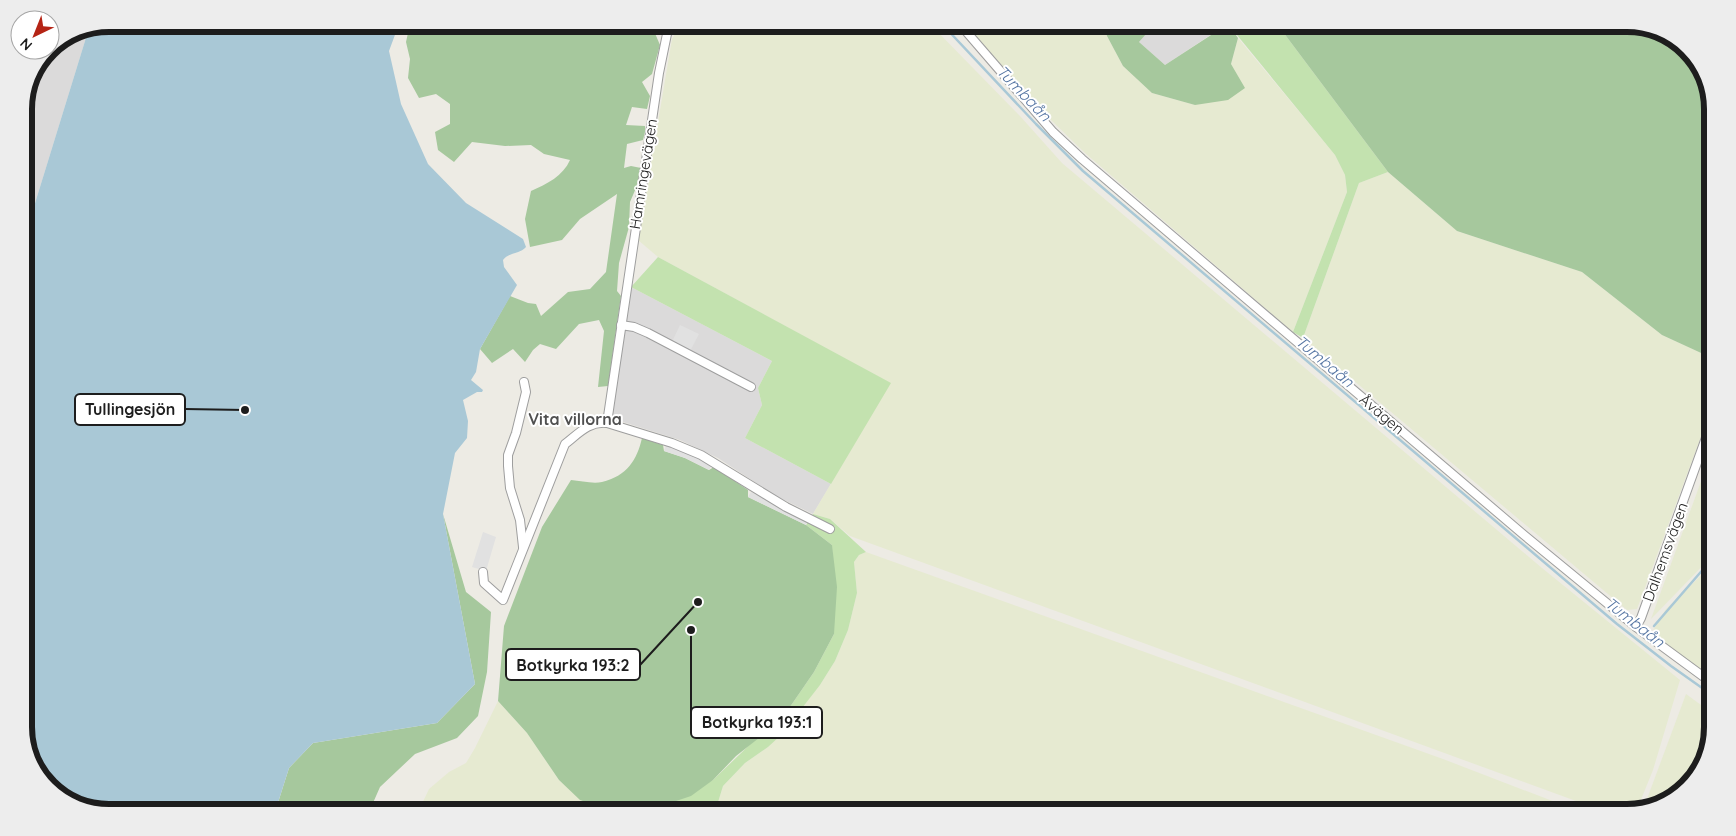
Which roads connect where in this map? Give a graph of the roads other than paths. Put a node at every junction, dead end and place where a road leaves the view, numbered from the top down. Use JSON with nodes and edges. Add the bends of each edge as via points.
{"nodes":[{"id":1,"x":668,"y":33,"type":"edge"},
{"id":2,"x":967,"y":33,"type":"edge"},
{"id":3,"x":621,"y":325,"type":"junction"},
{"id":4,"x":524,"y":382,"type":"dead end"},
{"id":5,"x":751,"y":387,"type":"dead end"},
{"id":6,"x":607,"y":422,"type":"junction"},
{"id":7,"x":1704,"y":444,"type":"edge"},
{"id":8,"x":830,"y":529,"type":"dead end"},
{"id":9,"x":524,"y":549,"type":"junction"},
{"id":10,"x":483,"y":572,"type":"dead end"},
{"id":11,"x":1636,"y":627,"type":"junction"},
{"id":12,"x":1704,"y":677,"type":"edge"}],
"edges":[{"from":1,"to":3,"type":"street","name":"Hamringevägen"},
{"from":2,"to":11,"type":"street","name":"Åvägen","via":[[1053,132],[1082,159]]},
{"from":3,"to":5,"type":"street","via":[[639,329]]},
{"from":3,"to":6,"type":"street","name":"Hamringevägen"},
{"from":4,"to":9,"type":"street","via":[[526,392],[508,455],[508,466]]},
{"from":6,"to":8,"type":"street","via":[[701,455],[786,507]]},
{"from":6,"to":9,"type":"street","via":[[583,429],[565,444]]},
{"from":7,"to":11,"type":"street","name":"Dalhemsvägen"},
{"from":9,"to":10,"type":"street","via":[[503,600],[484,583]]},
{"from":11,"to":12,"type":"street","name":"Åvägen"}]}
